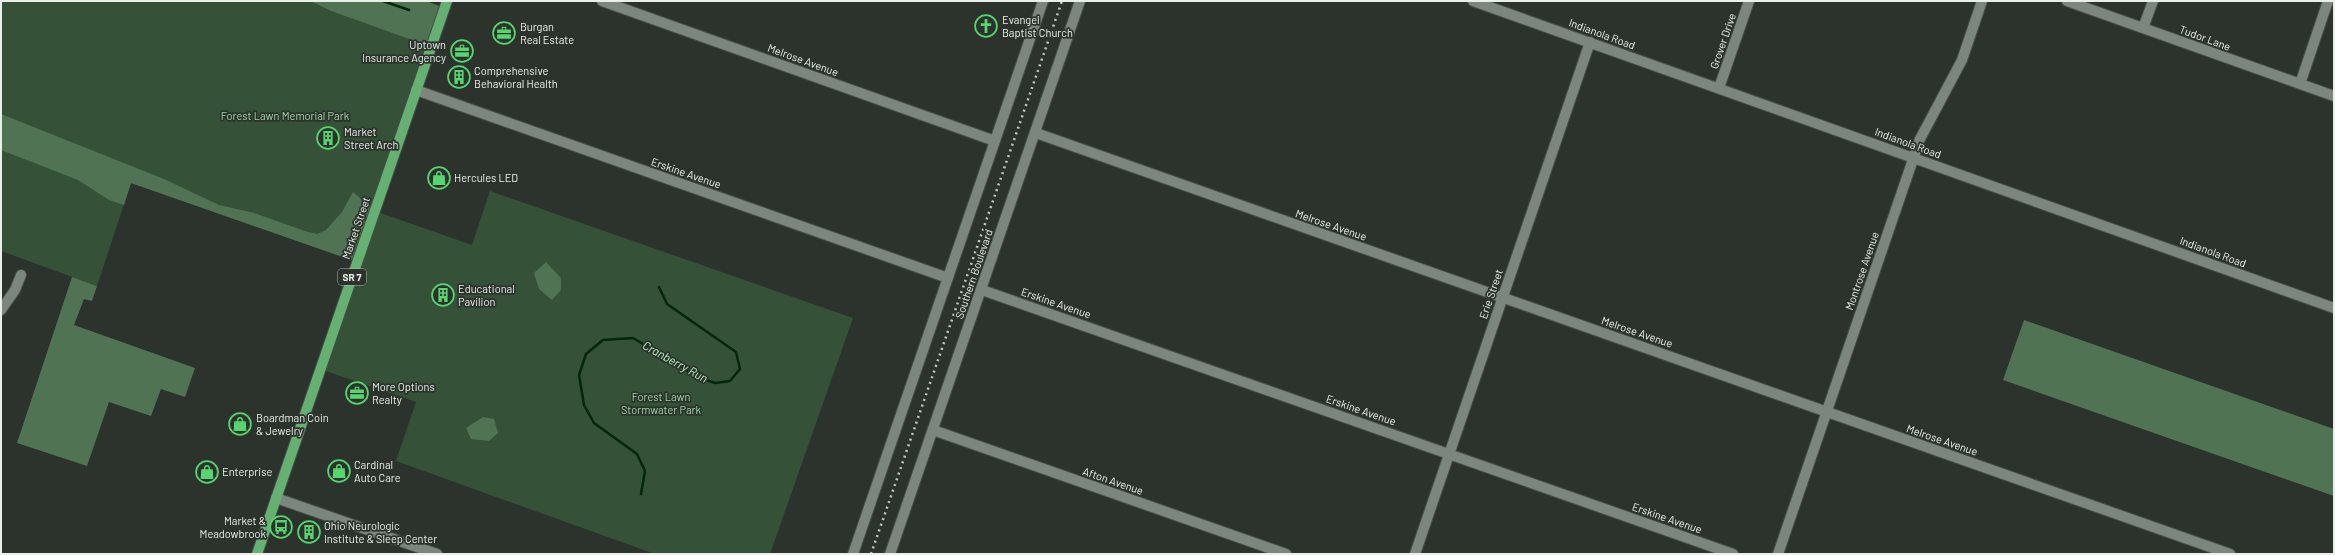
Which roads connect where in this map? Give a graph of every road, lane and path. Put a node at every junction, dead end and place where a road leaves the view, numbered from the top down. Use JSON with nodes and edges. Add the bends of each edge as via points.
{"nodes":[{"id":1,"x":447,"y":1,"type":"edge"},
{"id":2,"x":602,"y":1,"type":"edge"},
{"id":3,"x":1080,"y":1,"type":"edge"},
{"id":4,"x":1473,"y":1,"type":"edge"},
{"id":5,"x":1749,"y":1,"type":"edge"},
{"id":6,"x":1982,"y":1,"type":"edge"},
{"id":7,"x":2067,"y":1,"type":"edge"},
{"id":8,"x":2153,"y":1,"type":"edge"},
{"id":9,"x":2328,"y":1,"type":"edge"},
{"id":10,"x":1040,"y":2,"type":"edge"},
{"id":11,"x":2143,"y":28,"type":"junction"},
{"id":12,"x":1590,"y":42,"type":"junction"},
{"id":13,"x":2300,"y":84,"type":"junction"},
{"id":14,"x":1719,"y":88,"type":"junction"},
{"id":15,"x":416,"y":90,"type":"junction"},
{"id":16,"x":2334,"y":96,"type":"edge"},
{"id":17,"x":1036,"y":133,"type":"junction"},
{"id":18,"x":995,"y":141,"type":"junction"},
{"id":19,"x":1914,"y":158,"type":"junction"},
{"id":20,"x":21,"y":275,"type":"dead end"},
{"id":21,"x":948,"y":278,"type":"junction"},
{"id":22,"x":982,"y":290,"type":"junction"},
{"id":23,"x":1503,"y":298,"type":"junction"},
{"id":24,"x":2334,"y":308,"type":"edge"},
{"id":25,"x":1,"y":310,"type":"edge"},
{"id":26,"x":1828,"y":412,"type":"junction"},
{"id":27,"x":933,"y":430,"type":"junction"},
{"id":28,"x":1449,"y":454,"type":"junction"},
{"id":29,"x":276,"y":498,"type":"junction"},
{"id":30,"x":257,"y":554,"type":"edge"},
{"id":31,"x":437,"y":554,"type":"edge"},
{"id":32,"x":853,"y":554,"type":"edge"},
{"id":33,"x":890,"y":554,"type":"edge"},
{"id":34,"x":1286,"y":554,"type":"edge"},
{"id":35,"x":1415,"y":554,"type":"edge"},
{"id":36,"x":1733,"y":554,"type":"edge"},
{"id":37,"x":1778,"y":554,"type":"edge"},
{"id":38,"x":2230,"y":554,"type":"edge"}],
"edges":[{"from":1,"to":15,"type":"main road","name":"Market Street","number":"SR 7"},
{"from":2,"to":18,"type":"street","name":"Melrose Avenue"},
{"from":3,"to":17,"type":"street","name":"Southern Boulevard"},
{"from":4,"to":12,"type":"street","name":"Indianola Road"},
{"from":5,"to":14,"type":"street","name":"Grover Drive"},
{"from":6,"to":19,"type":"street","name":"Montrose Avenue","via":[[1962,60],[1929,120]]},
{"from":7,"to":11,"type":"street","name":"Tudor Lane"},
{"from":8,"to":11,"type":"street"},
{"from":9,"to":13,"type":"street"},
{"from":10,"to":18,"type":"street"},
{"from":11,"to":13,"type":"street","name":"Tudor Lane"},
{"from":12,"to":14,"type":"street","name":"Indianola Road"},
{"from":12,"to":23,"type":"street","name":"Erie Street"},
{"from":13,"to":16,"type":"street","name":"Tudor Lane"},
{"from":14,"to":19,"type":"street","name":"Indianola Road"},
{"from":15,"to":21,"type":"street","name":"Erskine Avenue"},
{"from":15,"to":29,"type":"main road","name":"Market Street","number":"SR 7"},
{"from":17,"to":22,"type":"street","name":"Southern Boulevard"},
{"from":17,"to":23,"type":"street","name":"Melrose Avenue"},
{"from":18,"to":21,"type":"street"},
{"from":19,"to":24,"type":"street","name":"Indianola Road"},
{"from":19,"to":26,"type":"street","name":"Montrose Avenue"},
{"from":20,"to":25,"type":"street"},
{"from":21,"to":32,"type":"street"},
{"from":22,"to":27,"type":"street","name":"Southern Boulevard"},
{"from":22,"to":28,"type":"street","name":"Erskine Avenue"},
{"from":23,"to":26,"type":"street","name":"Melrose Avenue"},
{"from":23,"to":28,"type":"street","name":"Erie Street"},
{"from":26,"to":37,"type":"street","name":"Montrose Avenue"},
{"from":26,"to":38,"type":"street","name":"Melrose Avenue"},
{"from":27,"to":33,"type":"street","name":"Southern Boulevard"},
{"from":27,"to":34,"type":"street","name":"Afton Avenue"},
{"from":28,"to":35,"type":"street","name":"Erie Street"},
{"from":28,"to":36,"type":"street","name":"Erskine Avenue"},
{"from":29,"to":30,"type":"main road","name":"Market Street","number":"SR 7"},
{"from":29,"to":31,"type":"street"}]}
